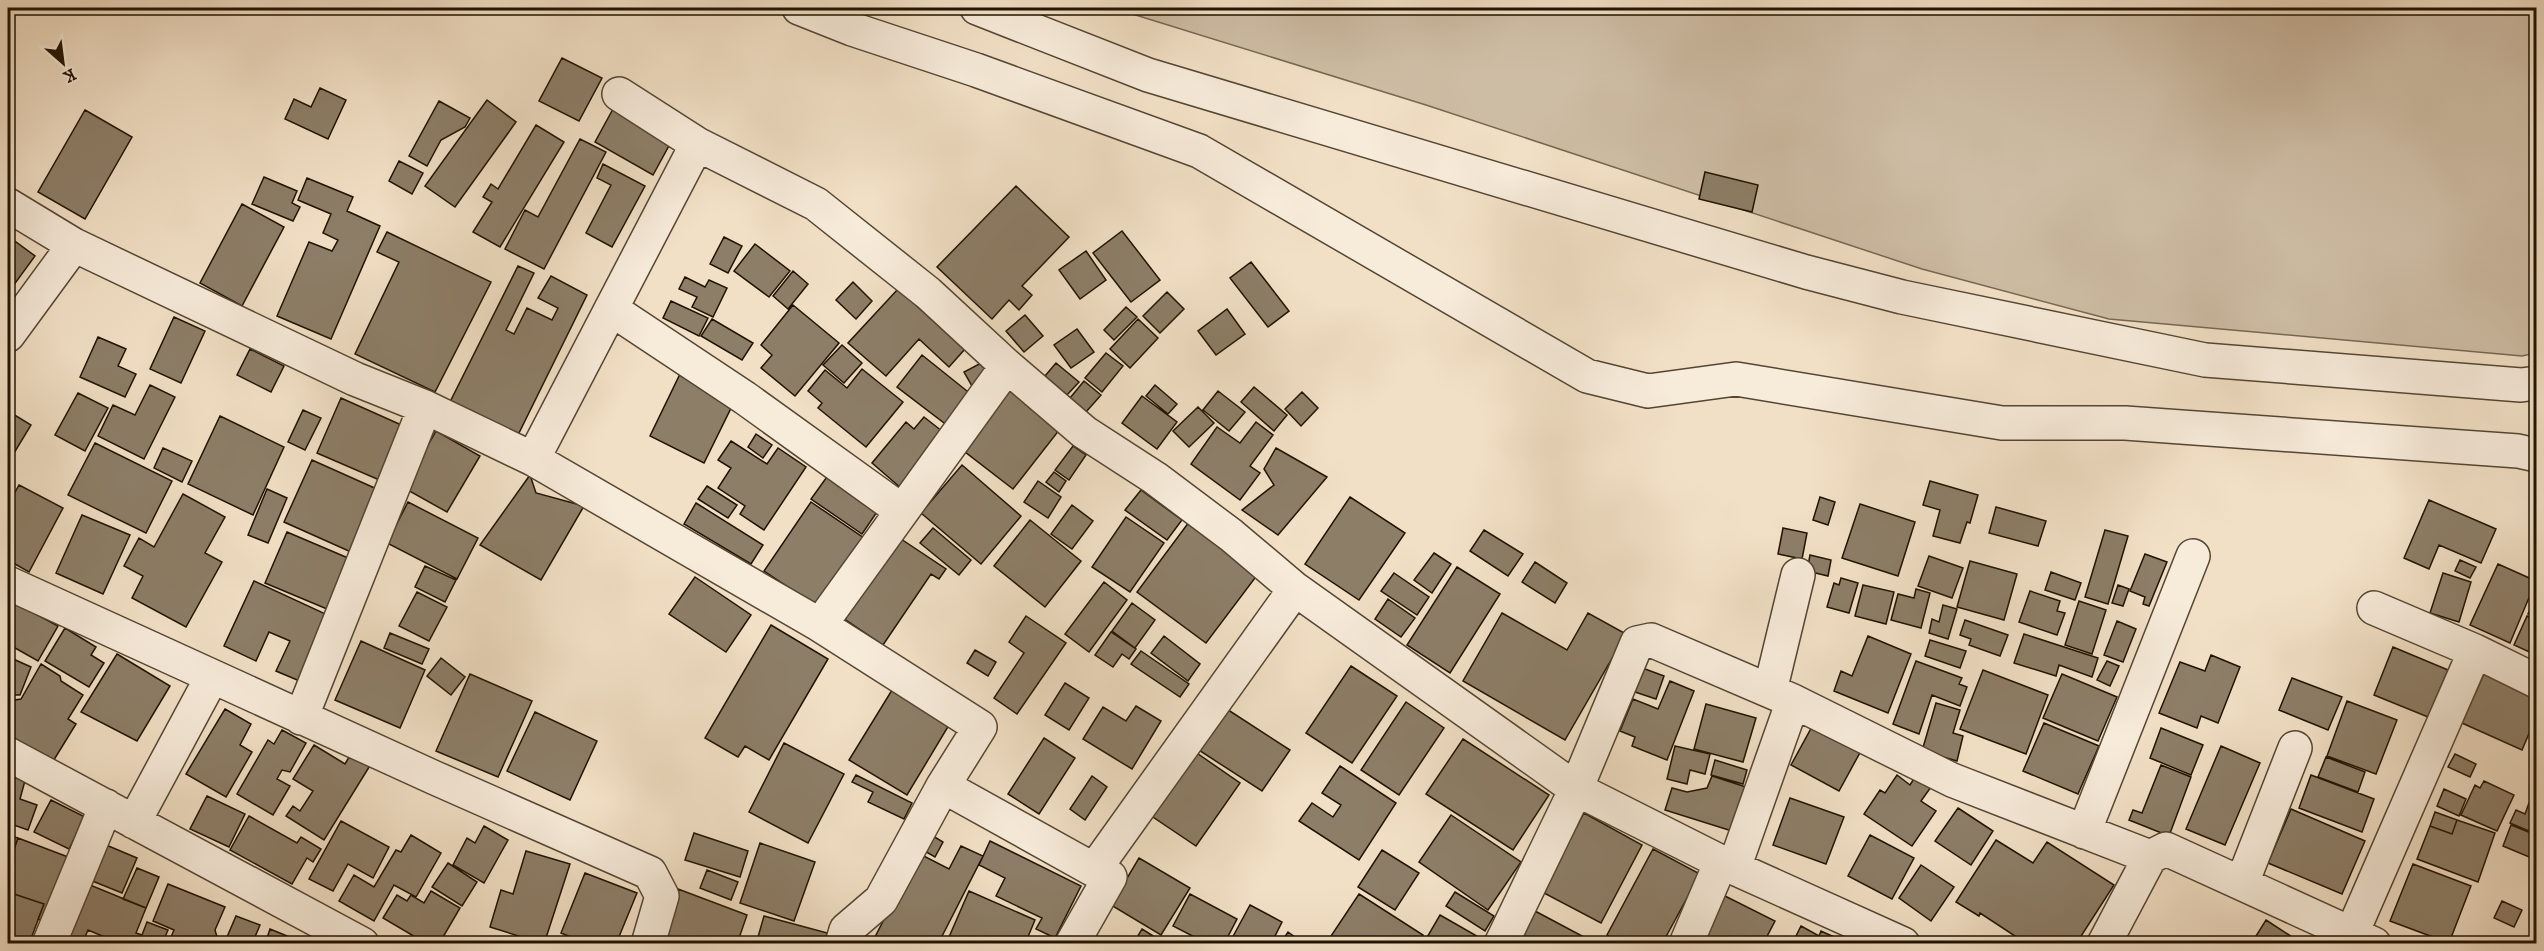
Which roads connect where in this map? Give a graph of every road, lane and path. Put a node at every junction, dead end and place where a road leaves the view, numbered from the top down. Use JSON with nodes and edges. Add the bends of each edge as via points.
{"nodes":[{"id":1,"x":799,"y":8,"type":"edge"},
{"id":2,"x":977,"y":8,"type":"edge"},
{"id":3,"x":619,"y":94,"type":"dead end"},
{"id":4,"x":697,"y":144,"type":"junction"},
{"id":5,"x":8,"y":206,"type":"edge"},
{"id":6,"x":74,"y":245,"type":"junction"},
{"id":7,"x":611,"y":309,"type":"junction"},
{"id":8,"x":8,"y":335,"type":"edge"},
{"id":9,"x":1007,"y":366,"type":"junction"},
{"id":10,"x":2536,"y":383,"type":"edge"},
{"id":11,"x":425,"y":407,"type":"junction"},
{"id":12,"x":2536,"y":455,"type":"edge"},
{"id":13,"x":532,"y":459,"type":"junction"},
{"id":14,"x":902,"y":511,"type":"junction"},
{"id":15,"x":2193,"y":556,"type":"dead end"},
{"id":16,"x":1798,"y":575,"type":"dead end"},
{"id":17,"x":8,"y":583,"type":"edge"},
{"id":18,"x":1295,"y":589,"type":"junction"},
{"id":19,"x":2374,"y":608,"type":"dead end"},
{"id":20,"x":820,"y":625,"type":"junction"},
{"id":21,"x":2475,"y":651,"type":"junction"},
{"id":22,"x":212,"y":677,"type":"junction"},
{"id":23,"x":2536,"y":681,"type":"edge"},
{"id":24,"x":1782,"y":696,"type":"junction"},
{"id":25,"x":301,"y":718,"type":"junction"},
{"id":26,"x":2295,"y":748,"type":"dead end"},
{"id":27,"x":8,"y":754,"type":"edge"},
{"id":28,"x":943,"y":786,"type":"junction"},
{"id":29,"x":1576,"y":789,"type":"junction"},
{"id":30,"x":106,"y":806,"type":"junction"},
{"id":31,"x":134,"y":822,"type":"junction"},
{"id":32,"x":2084,"y":832,"type":"junction"},
{"id":33,"x":2150,"y":857,"type":"junction"},
{"id":34,"x":1727,"y":865,"type":"junction"},
{"id":35,"x":1094,"y":870,"type":"junction"},
{"id":36,"x":2242,"y":884,"type":"junction"},
{"id":37,"x":2363,"y":938,"type":"edge"},
{"id":38,"x":49,"y":944,"type":"edge"},
{"id":39,"x":362,"y":944,"type":"edge"},
{"id":40,"x":648,"y":944,"type":"edge"},
{"id":41,"x":842,"y":944,"type":"edge"},
{"id":42,"x":1072,"y":944,"type":"edge"},
{"id":43,"x":1501,"y":944,"type":"edge"},
{"id":44,"x":1686,"y":944,"type":"edge"},
{"id":45,"x":1903,"y":944,"type":"edge"},
{"id":46,"x":2104,"y":944,"type":"edge"}],
"edges":[{"from":1,"to":12,"type":"street","via":[[1199,151],[1587,376],[1648,391],[1736,379],[2002,423],[2125,423]]},
{"from":2,"to":10,"type":"street","via":[[1148,75],[1902,297],[2205,360],[2521,385]]},
{"from":3,"to":4,"type":"street"},
{"from":4,"to":7,"type":"street"},
{"from":4,"to":9,"type":"street","via":[[816,204],[928,292]]},
{"from":5,"to":6,"type":"street"},
{"from":6,"to":8,"type":"street"},
{"from":6,"to":11,"type":"street","via":[[355,379]]},
{"from":7,"to":13,"type":"street"},
{"from":7,"to":14,"type":"street","via":[[745,398]]},
{"from":9,"to":14,"type":"street"},
{"from":9,"to":18,"type":"street","via":[[1084,432],[1155,478]]},
{"from":11,"to":13,"type":"street"},
{"from":11,"to":25,"type":"street"},
{"from":13,"to":20,"type":"street"},
{"from":14,"to":20,"type":"street"},
{"from":15,"to":32,"type":"street"},
{"from":16,"to":24,"type":"street"},
{"from":17,"to":22,"type":"street"},
{"from":18,"to":29,"type":"street"},
{"from":18,"to":35,"type":"street"},
{"from":19,"to":21,"type":"street"},
{"from":20,"to":28,"type":"street","via":[[980,727]]},
{"from":21,"to":23,"type":"street"},
{"from":21,"to":37,"type":"street"},
{"from":22,"to":25,"type":"street"},
{"from":22,"to":31,"type":"street"},
{"from":24,"to":29,"type":"street","via":[[1651,640],[1637,643]]},
{"from":24,"to":32,"type":"street","via":[[1952,780]]},
{"from":24,"to":34,"type":"street"},
{"from":25,"to":40,"type":"street","via":[[650,873],[662,896]]},
{"from":26,"to":36,"type":"street"},
{"from":27,"to":30,"type":"street"},
{"from":28,"to":35,"type":"street"},
{"from":28,"to":41,"type":"street","via":[[881,900],[846,930]]},
{"from":29,"to":34,"type":"street"},
{"from":29,"to":43,"type":"street"},
{"from":30,"to":31,"type":"street"},
{"from":30,"to":38,"type":"street"},
{"from":31,"to":39,"type":"street"},
{"from":32,"to":33,"type":"street"},
{"from":33,"to":36,"type":"street","via":[[2166,849]]},
{"from":33,"to":46,"type":"street"},
{"from":34,"to":44,"type":"street"},
{"from":34,"to":45,"type":"street"},
{"from":35,"to":42,"type":"street","via":[[1110,877]]},
{"from":36,"to":37,"type":"street"}]}
